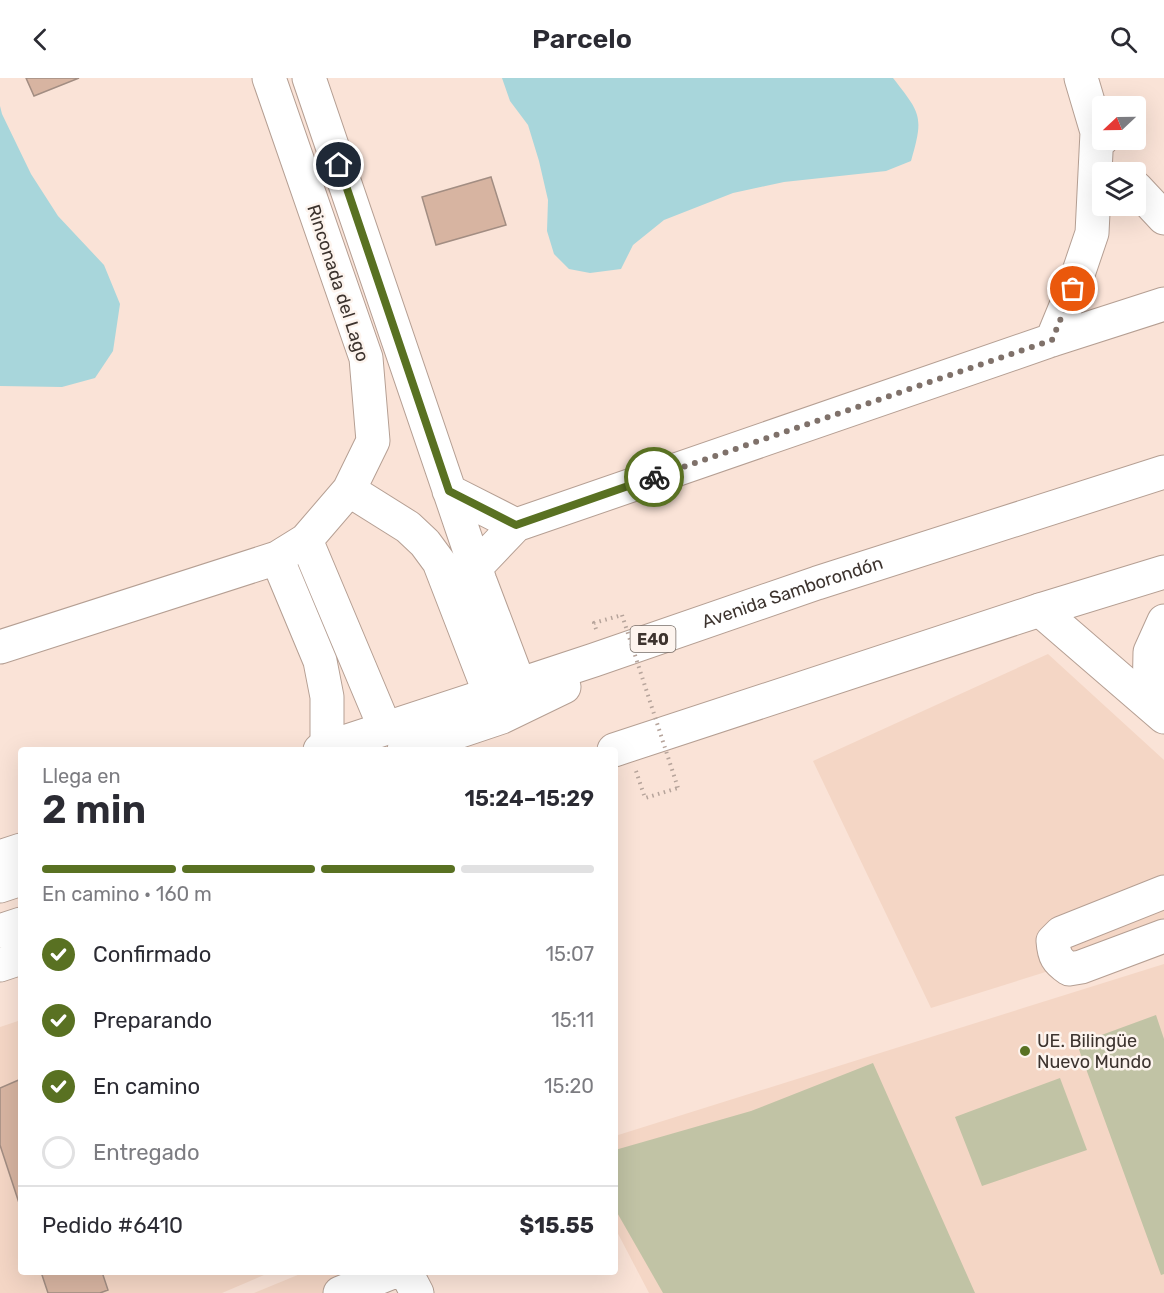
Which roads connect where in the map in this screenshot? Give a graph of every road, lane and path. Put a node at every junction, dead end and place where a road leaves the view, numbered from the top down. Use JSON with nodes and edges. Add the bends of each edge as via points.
{"nodes":[{"id":1,"x":269,"y":78,"type":"edge"},
{"id":2,"x":309,"y":78,"type":"edge"},
{"id":3,"x":1080,"y":78,"type":"edge"},
{"id":4,"x":1092,"y":112,"type":"edge"},
{"id":5,"x":1100,"y":150,"type":"edge"},
{"id":6,"x":1146,"y":199,"type":"edge"},
{"id":7,"x":1164,"y":218,"type":"edge"},
{"id":8,"x":1164,"y":304,"type":"edge"},
{"id":9,"x":1052,"y":340,"type":"junction"},
{"id":10,"x":1164,"y":472,"type":"edge"},
{"id":11,"x":349,"y":490,"type":"junction"},
{"id":12,"x":449,"y":491,"type":"junction"},
{"id":13,"x":516,"y":525,"type":"junction"},
{"id":14,"x":306,"y":540,"type":"junction"},
{"id":15,"x":277,"y":558,"type":"junction"},
{"id":16,"x":476,"y":568,"type":"junction"},
{"id":17,"x":1164,"y":572,"type":"edge"},
{"id":18,"x":1040,"y":610,"type":"junction"},
{"id":19,"x":1164,"y":621,"type":"edge"},
{"id":20,"x":594,"y":623,"type":"dead end"},
{"id":21,"x":690,"y":627,"type":"junction"},
{"id":22,"x":0,"y":646,"type":"edge"},
{"id":23,"x":354,"y":658,"type":"junction"},
{"id":24,"x":322,"y":671,"type":"junction"},
{"id":25,"x":504,"y":689,"type":"junction"},
{"id":26,"x":1156,"y":710,"type":"edge"},
{"id":27,"x":394,"y":739,"type":"edge"},
{"id":28,"x":324,"y":747,"type":"edge"},
{"id":29,"x":338,"y":747,"type":"edge"},
{"id":30,"x":618,"y":749,"type":"edge"},
{"id":31,"x":645,"y":798,"type":"dead end"},
{"id":32,"x":18,"y":851,"type":"edge"},
{"id":33,"x":0,"y":857,"type":"edge"},
{"id":34,"x":18,"y":880,"type":"edge"},
{"id":35,"x":0,"y":886,"type":"edge"},
{"id":36,"x":1164,"y":892,"type":"edge"},
{"id":37,"x":18,"y":925,"type":"edge"},
{"id":38,"x":0,"y":931,"type":"edge"},
{"id":39,"x":1164,"y":936,"type":"edge"},
{"id":40,"x":18,"y":959,"type":"edge"},
{"id":41,"x":0,"y":965,"type":"edge"},
{"id":42,"x":385,"y":1275,"type":"edge"},
{"id":43,"x":408,"y":1275,"type":"edge"},
{"id":44,"x":340,"y":1293,"type":"edge"},
{"id":45,"x":417,"y":1293,"type":"edge"}],
"edges":[{"from":1,"to":11,"type":"main road","name":"Rinconada del Lago","via":[[366,358],[373,441]]},
{"from":2,"to":12,"type":"main road"},
{"from":3,"to":4,"type":"main road"},
{"from":5,"to":9,"type":"main road","via":[[1092,233]]},
{"from":6,"to":7,"type":"main road"},
{"from":8,"to":9,"type":"main road"},
{"from":9,"to":13,"type":"main road"},
{"from":10,"to":21,"type":"main road","name":"Avenida Samborondón","number":"E40"},
{"from":11,"to":14,"type":"main road","name":"Rinconada del Lago"},
{"from":11,"to":25,"type":"main road","via":[[408,527],[425,543],[439,562]]},
{"from":12,"to":13,"type":"main road"},
{"from":12,"to":16,"type":"main road"},
{"from":13,"to":16,"type":"main road"},
{"from":14,"to":15,"type":"main road","name":"Rinconada del Lago"},
{"from":14,"to":23,"type":"main road"},
{"from":15,"to":22,"type":"main road","name":"Rinconada del Lago"},
{"from":15,"to":24,"type":"main road"},
{"from":16,"to":25,"type":"main road"},
{"from":17,"to":18,"type":"main road"},
{"from":18,"to":26,"type":"main road"},
{"from":18,"to":30,"type":"main road"},
{"from":19,"to":26,"type":"main road","via":[[1150,652]]},
{"from":20,"to":31,"type":"path","bridge":true,"via":[[622,615],[678,788]]},
{"from":21,"to":25,"type":"main road","name":"Avenida Samborondón","number":"E40"},
{"from":21,"to":27,"type":"main road","via":[[502,717]]},
{"from":23,"to":24,"type":"main road"},
{"from":23,"to":27,"type":"main road"},
{"from":24,"to":28,"type":"main road","via":[[327,697]]},
{"from":25,"to":27,"type":"main road","name":"Avenida Samborondón","number":"E40"},
{"from":27,"to":29,"type":"main road","name":"Avenida Samborondón","number":"E40"},
{"from":32,"to":33,"type":"main road"},
{"from":34,"to":35,"type":"main road"},
{"from":36,"to":39,"type":"main road","via":[[1061,933],[1053,941],[1054,954],[1058,963],[1069,969]]},
{"from":37,"to":38,"type":"main road"},
{"from":40,"to":41,"type":"main road"},
{"from":42,"to":44,"type":"main road"},
{"from":43,"to":45,"type":"main road"}]}
